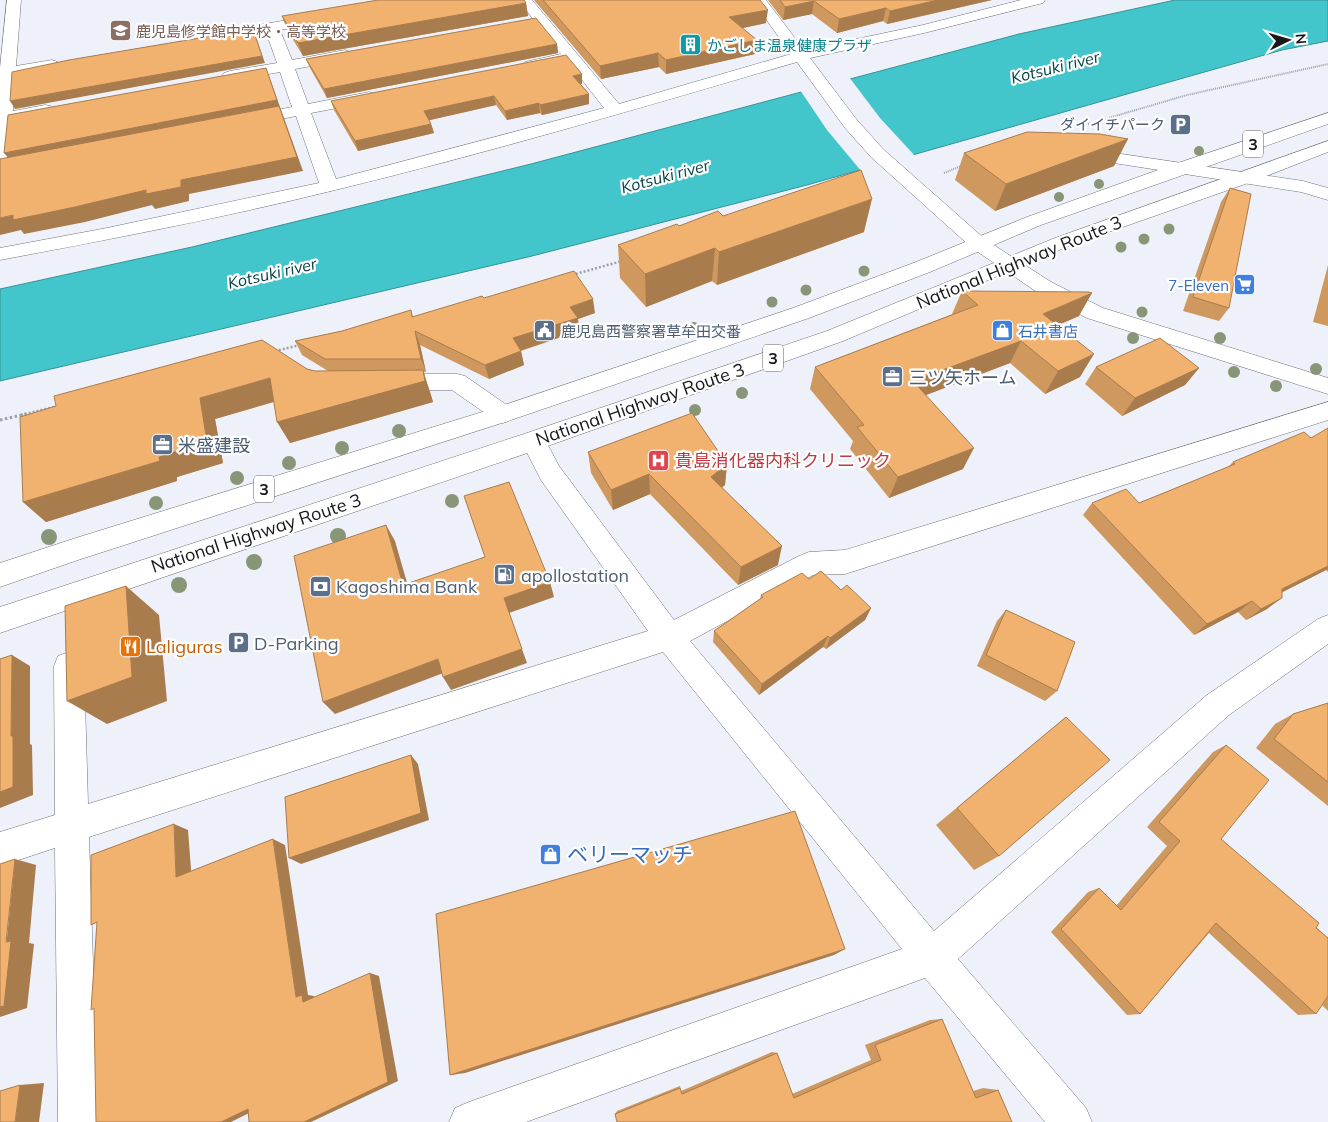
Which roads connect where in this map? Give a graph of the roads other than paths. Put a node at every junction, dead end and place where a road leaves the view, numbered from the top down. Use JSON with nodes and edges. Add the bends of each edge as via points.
{"nodes":[{"id":1,"x":14,"y":0,"type":"edge"},
{"id":2,"x":525,"y":0,"type":"edge"},
{"id":3,"x":759,"y":0,"type":"edge"},
{"id":4,"x":989,"y":0,"type":"edge"},
{"id":5,"x":1038,"y":0,"type":"edge"},
{"id":6,"x":1002,"y":8,"type":"junction"},
{"id":7,"x":339,"y":15,"type":"edge"},
{"id":8,"x":540,"y":20,"type":"junction"},
{"id":9,"x":521,"y":23,"type":"edge"},
{"id":10,"x":6,"y":27,"type":"edge"},
{"id":11,"x":272,"y":27,"type":"junction"},
{"id":12,"x":203,"y":39,"type":"edge"},
{"id":13,"x":364,"y":52,"type":"edge"},
{"id":14,"x":800,"y":56,"type":"junction"},
{"id":15,"x":572,"y":57,"type":"junction"},
{"id":16,"x":66,"y":62,"type":"edge"},
{"id":17,"x":286,"y":66,"type":"junction"},
{"id":18,"x":514,"y":69,"type":"edge"},
{"id":19,"x":4,"y":73,"type":"edge"},
{"id":20,"x":218,"y":78,"type":"edge"},
{"id":21,"x":389,"y":93,"type":"edge"},
{"id":22,"x":63,"y":107,"type":"edge"},
{"id":23,"x":302,"y":110,"type":"junction"},
{"id":24,"x":615,"y":110,"type":"junction"},
{"id":25,"x":2,"y":118,"type":"edge"},
{"id":26,"x":1328,"y":118,"type":"edge"},
{"id":27,"x":234,"y":124,"type":"edge"},
{"id":28,"x":1328,"y":146,"type":"edge"},
{"id":29,"x":1069,"y":151,"type":"edge"},
{"id":30,"x":3,"y":165,"type":"edge"},
{"id":31,"x":1178,"y":169,"type":"junction"},
{"id":32,"x":1245,"y":178,"type":"junction"},
{"id":33,"x":329,"y":186,"type":"junction"},
{"id":34,"x":1328,"y":194,"type":"edge"},
{"id":35,"x":979,"y":244,"type":"junction"},
{"id":36,"x":0,"y":254,"type":"edge"},
{"id":37,"x":1009,"y":264,"type":"junction"},
{"id":38,"x":364,"y":382,"type":"edge"},
{"id":39,"x":1328,"y":386,"type":"edge"},
{"id":40,"x":1328,"y":411,"type":"edge"},
{"id":41,"x":503,"y":414,"type":"junction"},
{"id":42,"x":533,"y":441,"type":"junction"},
{"id":43,"x":0,"y":575,"type":"edge"},
{"id":44,"x":68,"y":619,"type":"junction"},
{"id":45,"x":0,"y":620,"type":"edge"},
{"id":46,"x":1328,"y":628,"type":"edge"},
{"id":47,"x":669,"y":637,"type":"junction"},
{"id":48,"x":72,"y":826,"type":"junction"},
{"id":49,"x":0,"y":849,"type":"edge"},
{"id":50,"x":932,"y":957,"type":"junction"},
{"id":51,"x":78,"y":1122,"type":"edge"},
{"id":52,"x":469,"y":1122,"type":"edge"},
{"id":53,"x":1072,"y":1122,"type":"edge"}],
"edges":[{"from":1,"to":10,"type":"main road"},
{"from":2,"to":8,"type":"main road"},
{"from":3,"to":14,"type":"main road"},
{"from":4,"to":6,"type":"main road"},
{"from":5,"to":6,"type":"main road"},
{"from":6,"to":14,"type":"main road"},
{"from":7,"to":11,"type":"main road"},
{"from":8,"to":9,"type":"main road"},
{"from":8,"to":15,"type":"main road"},
{"from":10,"to":19,"type":"main road"},
{"from":11,"to":12,"type":"main road"},
{"from":11,"to":17,"type":"main road"},
{"from":13,"to":17,"type":"main road"},
{"from":14,"to":24,"type":"main road"},
{"from":14,"to":35,"type":"main road","via":[[877,153]]},
{"from":15,"to":18,"type":"main road"},
{"from":15,"to":24,"type":"main road"},
{"from":16,"to":19,"type":"main road"},
{"from":17,"to":20,"type":"main road"},
{"from":17,"to":23,"type":"main road"},
{"from":19,"to":25,"type":"main road"},
{"from":21,"to":23,"type":"main road"},
{"from":22,"to":25,"type":"main road"},
{"from":23,"to":27,"type":"main road"},
{"from":23,"to":33,"type":"main road"},
{"from":24,"to":33,"type":"main road"},
{"from":25,"to":30,"type":"main road"},
{"from":26,"to":31,"type":"main road","name":"National Highway Route 3","number":"3"},
{"from":28,"to":32,"type":"main road","name":"National Highway Route 3","number":"3"},
{"from":29,"to":31,"type":"main road"},
{"from":31,"to":32,"type":"main road"},
{"from":31,"to":35,"type":"main road","name":"National Highway Route 3","number":"3"},
{"from":32,"to":34,"type":"main road"},
{"from":32,"to":37,"type":"main road","name":"National Highway Route 3","number":"3","via":[[1062,242]]},
{"from":33,"to":36,"type":"main road"},
{"from":35,"to":37,"type":"main road"},
{"from":35,"to":41,"type":"main road","name":"National Highway Route 3","number":"3","via":[[801,312]]},
{"from":37,"to":39,"type":"main road","via":[[1044,287],[1095,313]]},
{"from":37,"to":42,"type":"main road","name":"National Highway Route 3","number":"3","via":[[835,336]]},
{"from":38,"to":41,"type":"main road","via":[[457,382]]},
{"from":40,"to":47,"type":"main road","via":[[845,562],[809,564]]},
{"from":41,"to":43,"type":"main road","name":"National Highway Route 3","number":"3"},
{"from":42,"to":44,"type":"main road","name":"National Highway Route 3","number":"3"},
{"from":42,"to":47,"type":"main road","via":[[550,473]]},
{"from":44,"to":45,"type":"main road","name":"National Highway Route 3","number":"3"},
{"from":44,"to":48,"type":"main road"},
{"from":46,"to":50,"type":"main road","via":[[1218,705]]},
{"from":47,"to":48,"type":"main road"},
{"from":47,"to":50,"type":"main road"},
{"from":48,"to":49,"type":"main road"},
{"from":48,"to":51,"type":"main road"},
{"from":50,"to":52,"type":"main road"},
{"from":50,"to":53,"type":"main road"}]}
